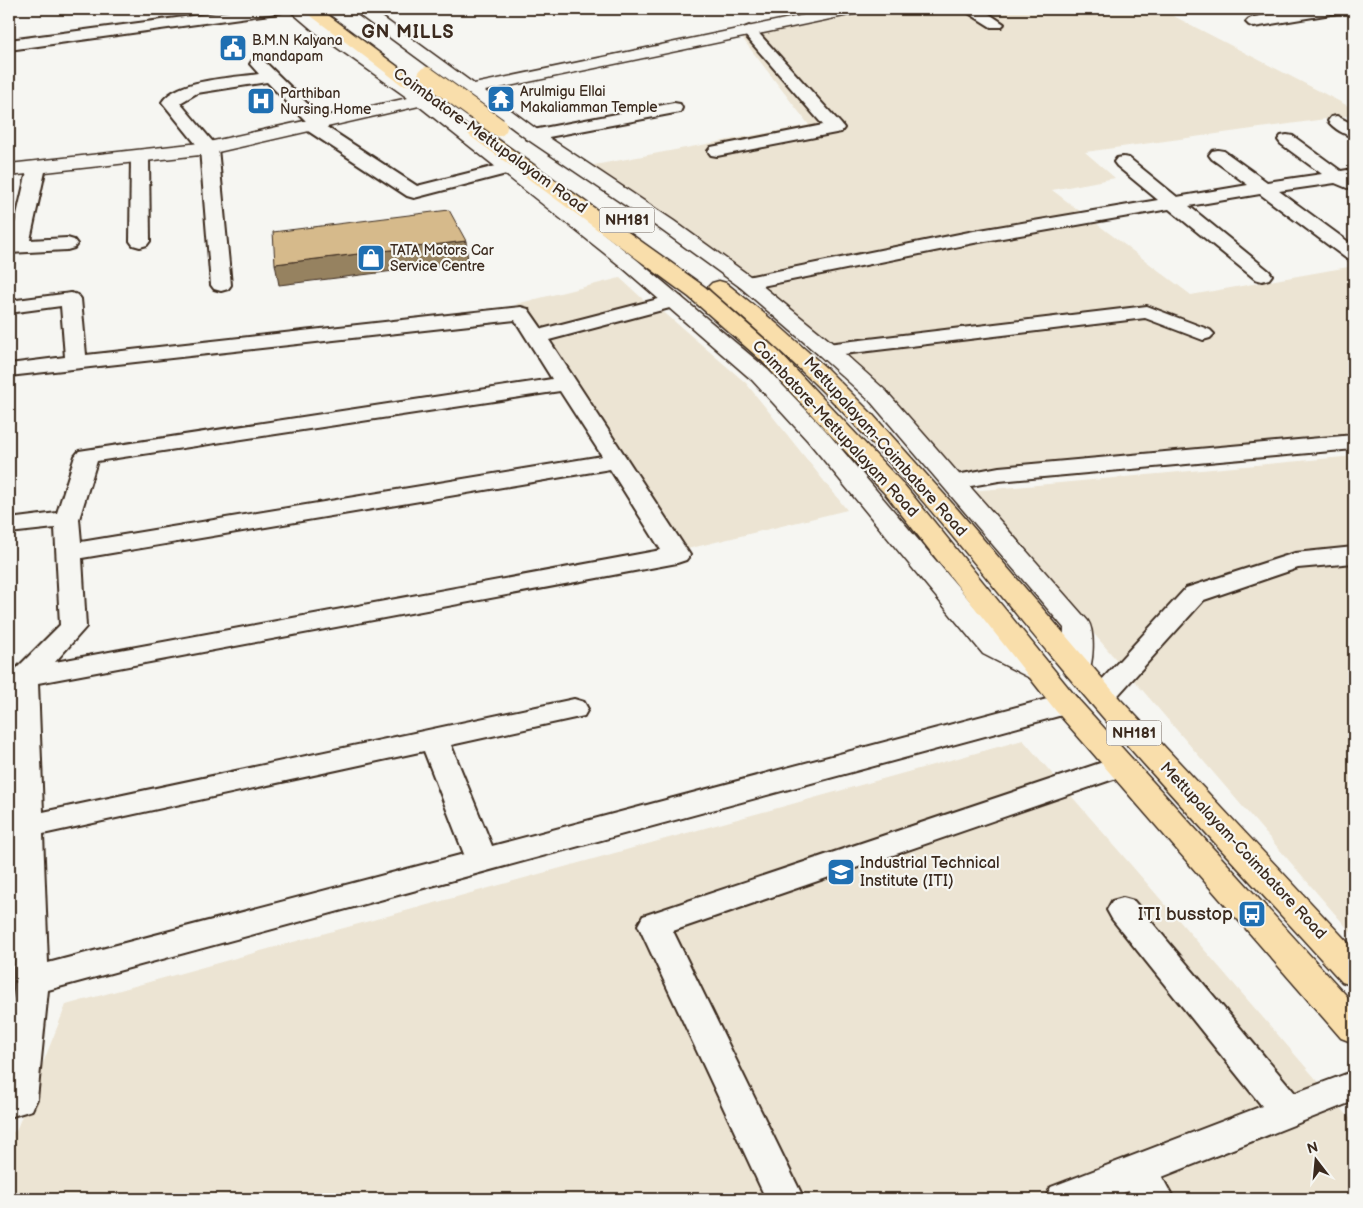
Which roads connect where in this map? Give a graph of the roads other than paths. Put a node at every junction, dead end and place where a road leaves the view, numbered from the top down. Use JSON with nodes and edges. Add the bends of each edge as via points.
{"nodes":[{"id":1,"x":277,"y":9,"type":"edge"},
{"id":2,"x":296,"y":9,"type":"edge"},
{"id":3,"x":310,"y":9,"type":"edge"},
{"id":4,"x":336,"y":9,"type":"edge"},
{"id":5,"x":361,"y":9,"type":"edge"},
{"id":6,"x":854,"y":9,"type":"edge"},
{"id":7,"x":972,"y":9,"type":"edge"},
{"id":8,"x":1337,"y":9,"type":"edge"},
{"id":9,"x":829,"y":11,"type":"edge"},
{"id":10,"x":1254,"y":22,"type":"dead end"},
{"id":11,"x":996,"y":24,"type":"dead end"},
{"id":12,"x":749,"y":31,"type":"junction"},
{"id":13,"x":9,"y":45,"type":"edge"},
{"id":14,"x":256,"y":62,"type":"dead end"},
{"id":15,"x":270,"y":77,"type":"junction"},
{"id":16,"x":470,"y":90,"type":"junction"},
{"id":17,"x":423,"y":101,"type":"junction"},
{"id":18,"x":674,"y":108,"type":"dead end"},
{"id":19,"x":1336,"y":121,"type":"dead end"},
{"id":20,"x":314,"y":124,"type":"junction"},
{"id":21,"x":1354,"y":132,"type":"edge"},
{"id":22,"x":532,"y":135,"type":"junction"},
{"id":23,"x":1287,"y":140,"type":"dead end"},
{"id":24,"x":209,"y":148,"type":"junction"},
{"id":25,"x":717,"y":151,"type":"dead end"},
{"id":26,"x":140,"y":156,"type":"junction"},
{"id":27,"x":1218,"y":156,"type":"dead end"},
{"id":28,"x":1123,"y":162,"type":"dead end"},
{"id":29,"x":37,"y":167,"type":"junction"},
{"id":30,"x":508,"y":168,"type":"junction"},
{"id":31,"x":9,"y":170,"type":"edge"},
{"id":32,"x":1346,"y":175,"type":"edge"},
{"id":33,"x":1354,"y":188,"type":"edge"},
{"id":34,"x":1262,"y":189,"type":"junction"},
{"id":35,"x":1172,"y":203,"type":"junction"},
{"id":36,"x":140,"y":241,"type":"dead end"},
{"id":37,"x":68,"y":244,"type":"dead end"},
{"id":38,"x":14,"y":247,"type":"edge"},
{"id":39,"x":1354,"y":254,"type":"edge"},
{"id":40,"x":1262,"y":275,"type":"dead end"},
{"id":41,"x":747,"y":283,"type":"junction"},
{"id":42,"x":221,"y":286,"type":"dead end"},
{"id":43,"x":674,"y":301,"type":"junction"},
{"id":44,"x":9,"y":306,"type":"edge"},
{"id":45,"x":744,"y":318,"type":"junction"},
{"id":46,"x":1203,"y":334,"type":"dead end"},
{"id":47,"x":537,"y":336,"type":"junction"},
{"id":48,"x":828,"y":350,"type":"junction"},
{"id":49,"x":76,"y":363,"type":"junction"},
{"id":50,"x":9,"y":370,"type":"edge"},
{"id":51,"x":567,"y":383,"type":"junction"},
{"id":52,"x":1354,"y":442,"type":"edge"},
{"id":53,"x":617,"y":461,"type":"junction"},
{"id":54,"x":954,"y":482,"type":"junction"},
{"id":55,"x":67,"y":519,"type":"junction"},
{"id":56,"x":9,"y":526,"type":"edge"},
{"id":57,"x":69,"y":552,"type":"junction"},
{"id":58,"x":1354,"y":554,"type":"edge"},
{"id":59,"x":1077,"y":668,"type":"junction"},
{"id":60,"x":1038,"y":670,"type":"junction"},
{"id":61,"x":17,"y":678,"type":"edge"},
{"id":62,"x":1101,"y":696,"type":"junction"},
{"id":63,"x":1066,"y":704,"type":"junction"},
{"id":64,"x":574,"y":709,"type":"dead end"},
{"id":65,"x":434,"y":739,"type":"junction"},
{"id":66,"x":1121,"y":766,"type":"junction"},
{"id":67,"x":18,"y":783,"type":"edge"},
{"id":68,"x":28,"y":826,"type":"junction"},
{"id":69,"x":482,"y":860,"type":"junction"},
{"id":70,"x":1123,"y":910,"type":"dead end"},
{"id":71,"x":19,"y":922,"type":"edge"},
{"id":72,"x":1354,"y":972,"type":"edge"},
{"id":73,"x":32,"y":981,"type":"junction"},
{"id":74,"x":1354,"y":1028,"type":"edge"},
{"id":75,"x":1354,"y":1086,"type":"edge"},
{"id":76,"x":9,"y":1102,"type":"edge"},
{"id":77,"x":1289,"y":1112,"type":"junction"},
{"id":78,"x":1146,"y":1185,"type":"edge"},
{"id":79,"x":785,"y":1199,"type":"edge"},
{"id":80,"x":1064,"y":1199,"type":"edge"}],
"edges":[{"from":1,"to":13,"type":"street"},
{"from":2,"to":17,"type":"street"},
{"from":3,"to":45,"type":"highway","name":"Coimbatore-Mettupalayam Road","number":"NH181","via":[[518,164],[698,292]]},
{"from":4,"to":45,"type":"highway","name":"Mettupalayam-Coimbatore Road","number":"NH181","bridge":true,"via":[[606,204]]},
{"from":5,"to":16,"type":"street"},
{"from":6,"to":9,"type":"street"},
{"from":7,"to":11,"type":"street"},
{"from":8,"to":10,"type":"street"},
{"from":9,"to":12,"type":"street"},
{"from":12,"to":16,"type":"street"},
{"from":12,"to":25,"type":"street","via":[[835,128]]},
{"from":14,"to":15,"type":"street"},
{"from":15,"to":20,"type":"street"},
{"from":15,"to":24,"type":"street","via":[[192,89],[170,102]]},
{"from":16,"to":17,"type":"street"},
{"from":16,"to":22,"type":"street"},
{"from":17,"to":20,"type":"street"},
{"from":17,"to":30,"type":"street"},
{"from":18,"to":22,"type":"street"},
{"from":19,"to":21,"type":"street"},
{"from":20,"to":24,"type":"street"},
{"from":20,"to":30,"type":"street","via":[[414,192]]},
{"from":22,"to":41,"type":"street"},
{"from":23,"to":32,"type":"street"},
{"from":24,"to":26,"type":"street"},
{"from":24,"to":42,"type":"street"},
{"from":26,"to":29,"type":"street"},
{"from":26,"to":36,"type":"street"},
{"from":27,"to":34,"type":"street"},
{"from":28,"to":35,"type":"street"},
{"from":29,"to":31,"type":"street"},
{"from":29,"to":38,"type":"street"},
{"from":30,"to":43,"type":"street"},
{"from":32,"to":33,"type":"street"},
{"from":32,"to":34,"type":"street"},
{"from":34,"to":35,"type":"street"},
{"from":34,"to":39,"type":"street"},
{"from":35,"to":40,"type":"street"},
{"from":35,"to":41,"type":"street","via":[[864,257]]},
{"from":37,"to":38,"type":"street"},
{"from":41,"to":48,"type":"street"},
{"from":43,"to":47,"type":"street"},
{"from":43,"to":60,"type":"street","via":[[760,375],[817,436],[993,647]]},
{"from":44,"to":49,"type":"street","via":[[71,299]]},
{"from":45,"to":59,"type":"highway","name":"Mettupalayam-Coimbatore Road","number":"NH181","via":[[794,349],[845,399],[924,485]]},
{"from":45,"to":60,"type":"highway","name":"Coimbatore-Mettupalayam Road","number":"NH181","via":[[770,356],[896,491]]},
{"from":46,"to":48,"type":"street","via":[[1147,312]]},
{"from":47,"to":49,"type":"street","via":[[521,312]]},
{"from":47,"to":51,"type":"street"},
{"from":48,"to":54,"type":"street","via":[[878,396]]},
{"from":49,"to":50,"type":"street"},
{"from":51,"to":53,"type":"street"},
{"from":51,"to":55,"type":"street","via":[[87,456]]},
{"from":52,"to":54,"type":"street","via":[[999,474]]},
{"from":53,"to":57,"type":"street"},
{"from":53,"to":61,"type":"street","via":[[677,555]]},
{"from":54,"to":59,"type":"street","via":[[1078,627]]},
{"from":55,"to":56,"type":"street"},
{"from":55,"to":57,"type":"street"},
{"from":57,"to":61,"type":"street","via":[[72,627]]},
{"from":58,"to":62,"type":"street","via":[[1295,560],[1194,594]]},
{"from":59,"to":62,"type":"highway","name":"Mettupalayam-Coimbatore Road","number":"NH181"},
{"from":60,"to":63,"type":"highway","name":"Coimbatore-Mettupalayam Road","number":"NH181"},
{"from":61,"to":67,"type":"street"},
{"from":62,"to":72,"type":"highway","name":"Mettupalayam-Coimbatore Road","number":"NH181"},
{"from":63,"to":66,"type":"highway","name":"Coimbatore-Mettupalayam Road","number":"NH181"},
{"from":63,"to":69,"type":"street"},
{"from":64,"to":65,"type":"street"},
{"from":65,"to":68,"type":"street"},
{"from":65,"to":69,"type":"street"},
{"from":66,"to":74,"type":"highway","name":"Coimbatore-Mettupalayam Road","number":"NH181"},
{"from":66,"to":79,"type":"street","via":[[654,925]]},
{"from":67,"to":68,"type":"street"},
{"from":68,"to":71,"type":"street"},
{"from":69,"to":73,"type":"street"},
{"from":70,"to":77,"type":"street"},
{"from":71,"to":73,"type":"street"},
{"from":73,"to":76,"type":"street","via":[[19,1100]]},
{"from":75,"to":77,"type":"street"},
{"from":77,"to":78,"type":"street"},
{"from":78,"to":80,"type":"street"}]}
